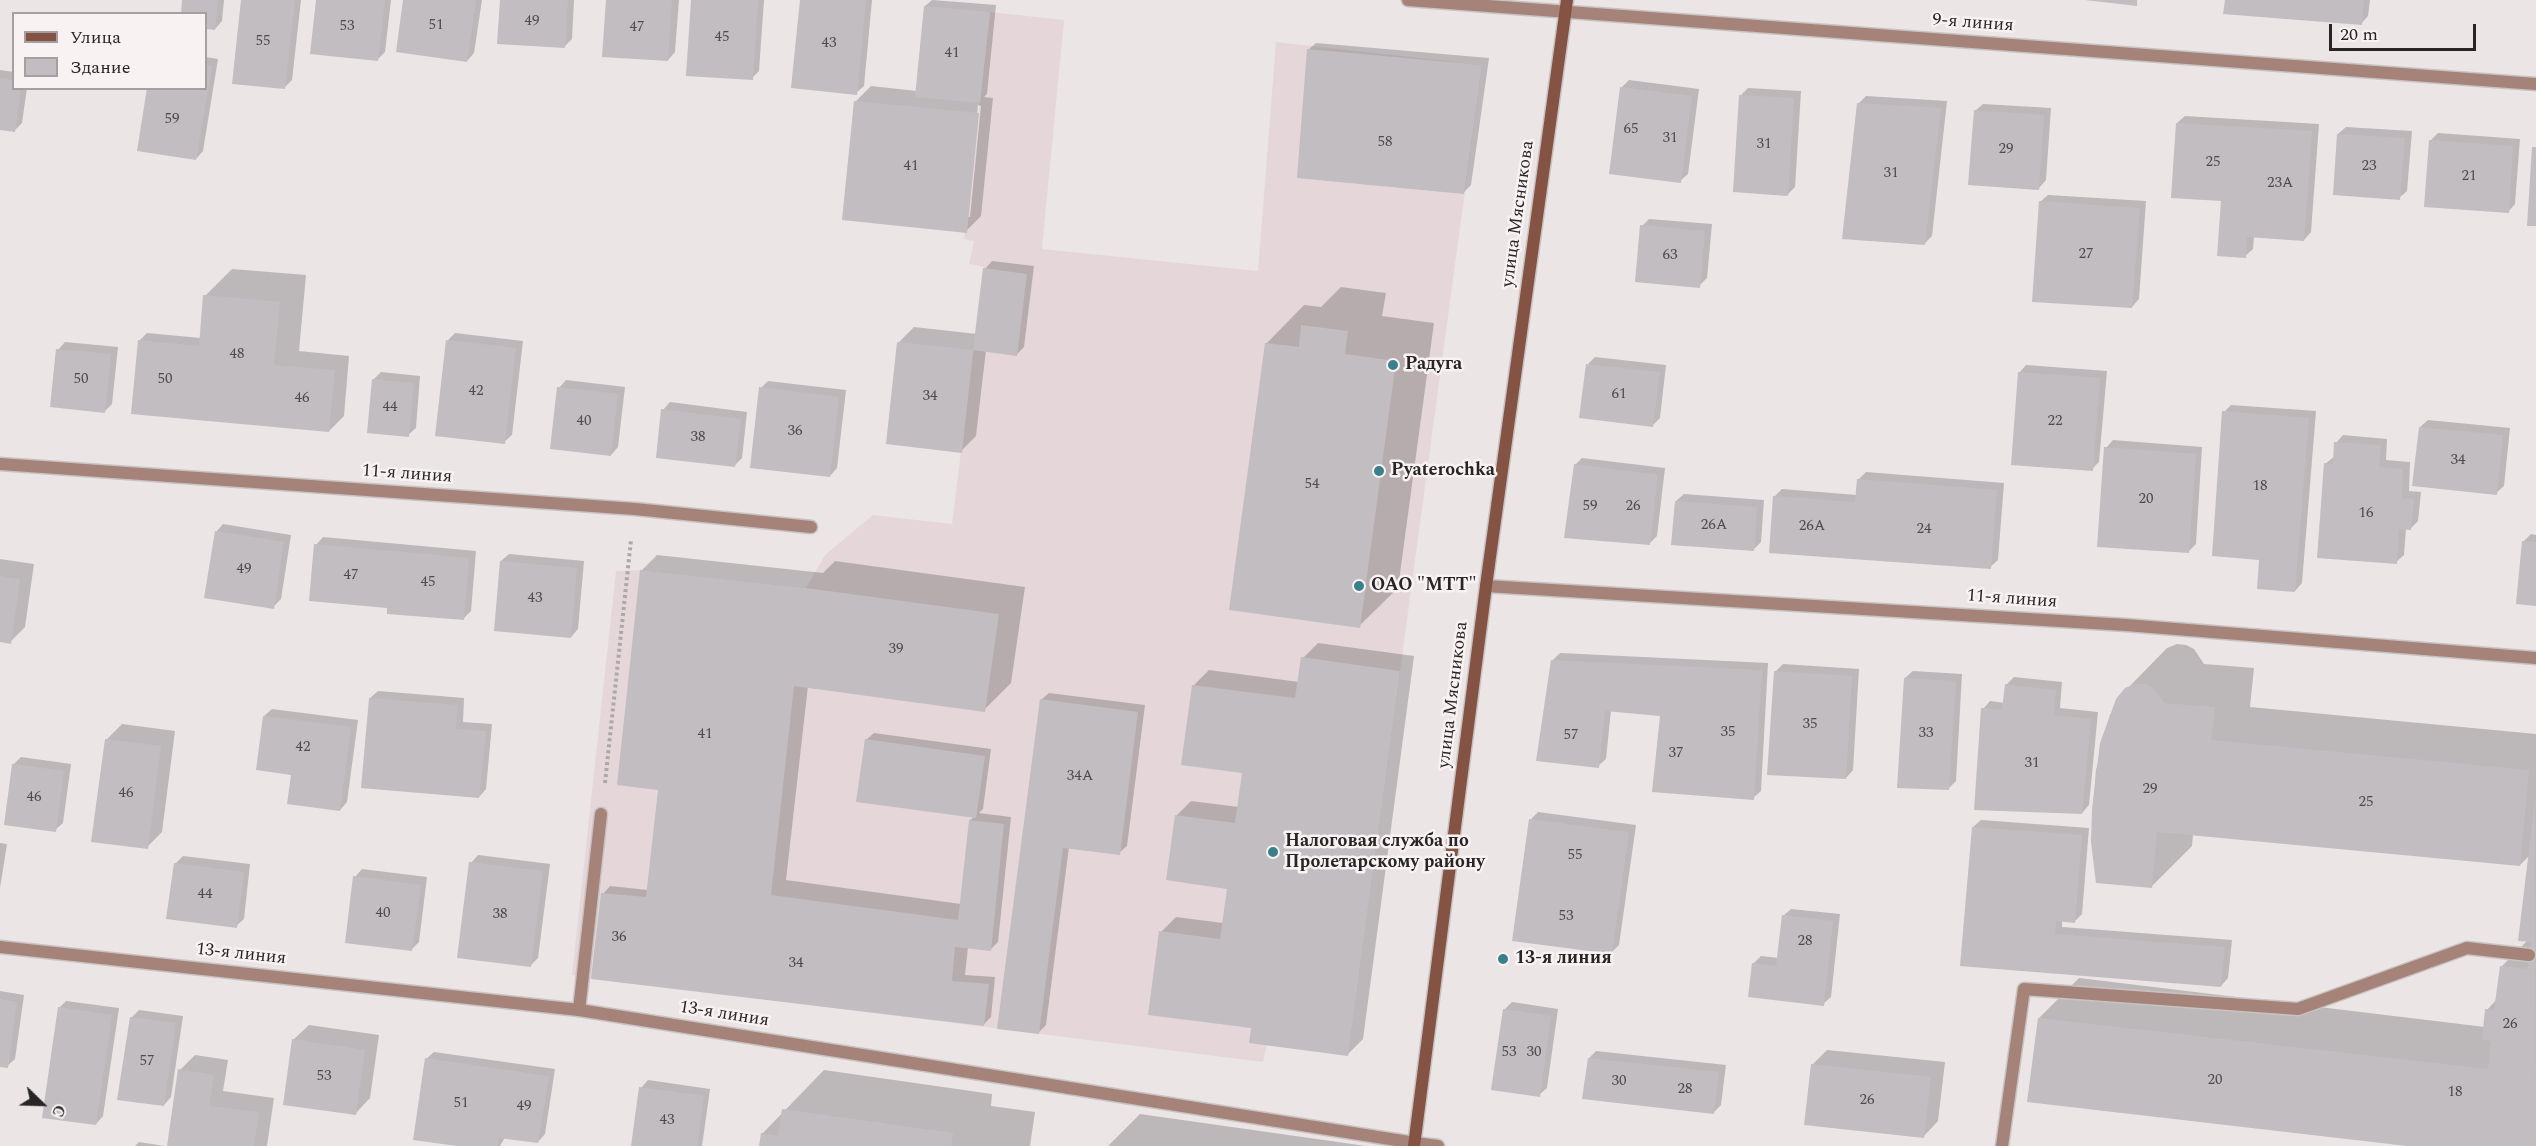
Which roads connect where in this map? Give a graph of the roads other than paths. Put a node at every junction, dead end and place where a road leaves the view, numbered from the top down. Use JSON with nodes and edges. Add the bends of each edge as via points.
{"nodes":[{"id":1,"x":1408,"y":0,"type":"edge"},
{"id":2,"x":1566,"y":6,"type":"edge"},
{"id":3,"x":2536,"y":84,"type":"edge"},
{"id":4,"x":0,"y":464,"type":"edge"},
{"id":5,"x":811,"y":527,"type":"dead end"},
{"id":6,"x":1486,"y":586,"type":"junction"},
{"id":7,"x":2536,"y":658,"type":"edge"},
{"id":8,"x":601,"y":814,"type":"road end"},
{"id":9,"x":0,"y":947,"type":"edge"},
{"id":10,"x":2529,"y":955,"type":"dead end"},
{"id":11,"x":579,"y":1010,"type":"junction"},
{"id":12,"x":1414,"y":1145,"type":"edge"},
{"id":13,"x":1438,"y":1146,"type":"edge"},
{"id":14,"x":2002,"y":1146,"type":"edge"}],
"edges":[{"from":1,"to":2,"type":"street","name":"9-я линия"},
{"from":2,"to":3,"type":"street","name":"9-я линия"},
{"from":2,"to":6,"type":"main road","name":"улица Мясникова"},
{"from":4,"to":5,"type":"street","name":"11-я линия","via":[[635,510]]},
{"from":6,"to":7,"type":"street","name":"11-я линия","via":[[2126,625]]},
{"from":6,"to":12,"type":"main road","name":"улица Мясникова"},
{"from":8,"to":11,"type":"street"},
{"from":9,"to":11,"type":"street","name":"13-я линия"},
{"from":10,"to":14,"type":"street","via":[[2467,948],[2298,1009],[2024,989]]},
{"from":11,"to":12,"type":"street","name":"13-я линия"},
{"from":12,"to":13,"type":"street","name":"13-я линия"}]}
